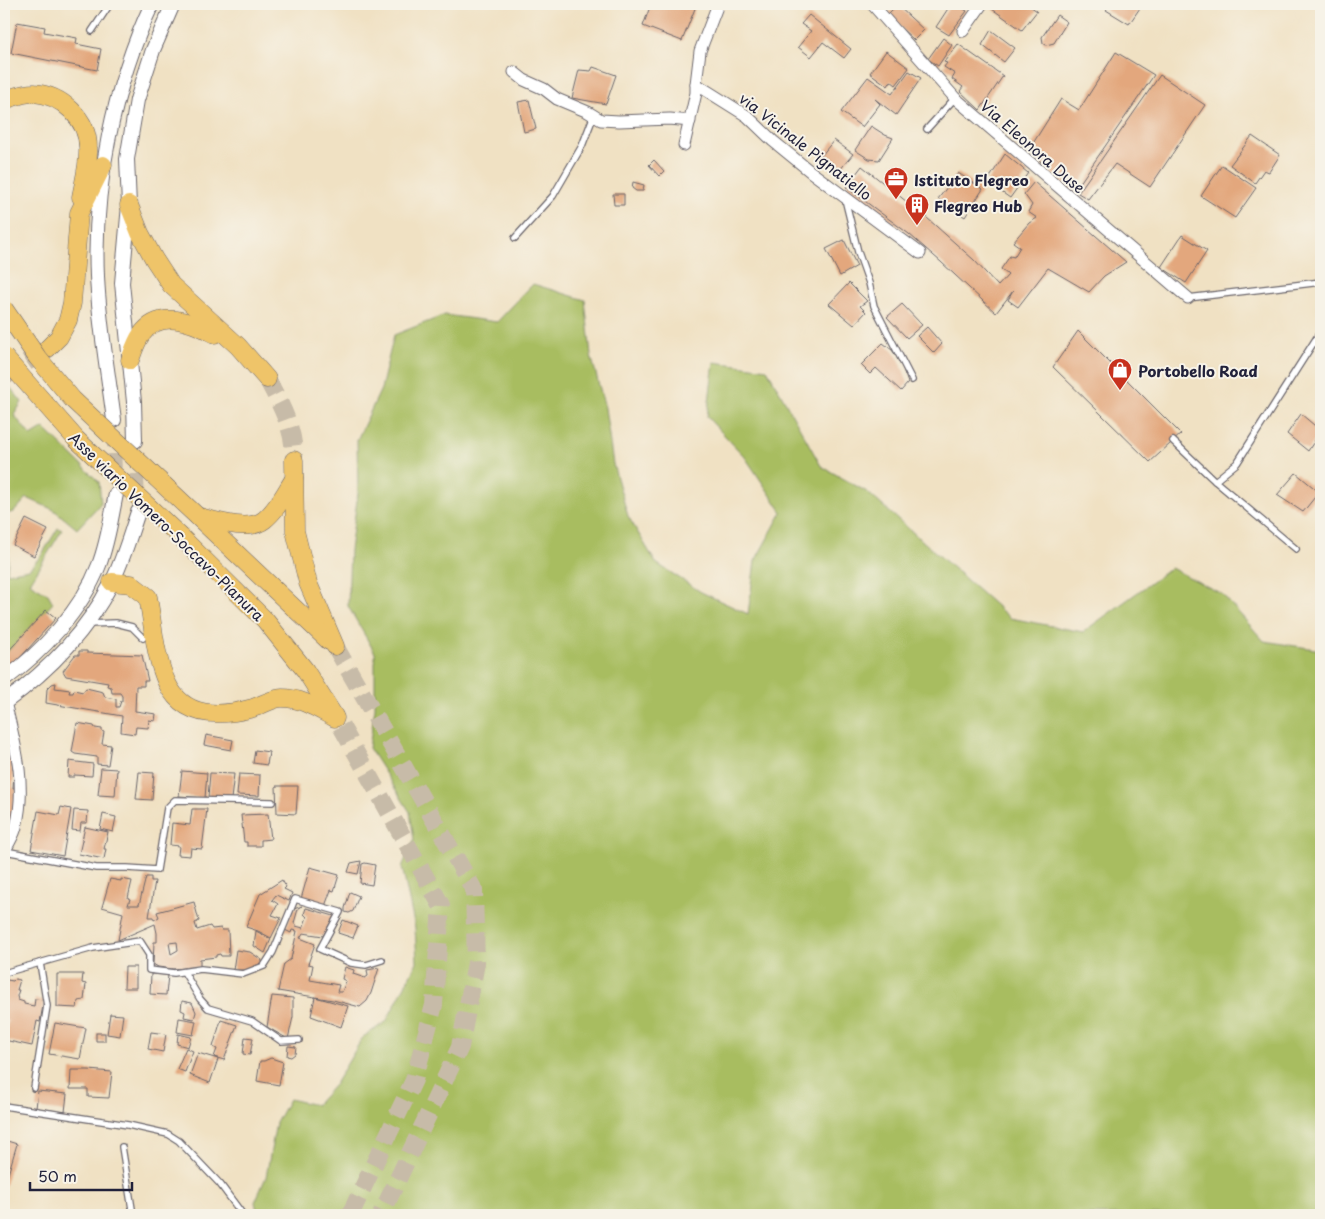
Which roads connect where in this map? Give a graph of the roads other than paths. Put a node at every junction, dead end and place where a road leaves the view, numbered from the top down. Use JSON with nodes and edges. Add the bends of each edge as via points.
{"nodes":[{"id":1,"x":110,"y":4,"type":"edge"},
{"id":2,"x":152,"y":4,"type":"edge"},
{"id":3,"x":173,"y":4,"type":"edge"},
{"id":4,"x":718,"y":4,"type":"edge"},
{"id":5,"x":872,"y":4,"type":"edge"},
{"id":6,"x":982,"y":4,"type":"edge"},
{"id":7,"x":92,"y":31,"type":"dead end"},
{"id":8,"x":963,"y":31,"type":"dead end"},
{"id":9,"x":514,"y":72,"type":"dead end"},
{"id":10,"x":696,"y":84,"type":"junction"},
{"id":11,"x":955,"y":98,"type":"junction"},
{"id":12,"x":4,"y":100,"type":"edge"},
{"id":13,"x":594,"y":115,"type":"junction"},
{"id":14,"x":690,"y":121,"type":"junction"},
{"id":15,"x":927,"y":129,"type":"dead end"},
{"id":16,"x":684,"y":145,"type":"dead end"},
{"id":17,"x":104,"y":165,"type":"junction"},
{"id":18,"x":845,"y":197,"type":"junction"},
{"id":19,"x":129,"y":205,"type":"junction"},
{"id":20,"x":80,"y":212,"type":"junction"},
{"id":21,"x":514,"y":238,"type":"dead end"},
{"id":22,"x":920,"y":253,"type":"dead end"},
{"id":23,"x":1321,"y":282,"type":"edge"},
{"id":24,"x":1188,"y":298,"type":"joint"},
{"id":25,"x":4,"y":309,"type":"edge"},
{"id":26,"x":1321,"y":331,"type":"edge"},
{"id":27,"x":238,"y":346,"type":"junction"},
{"id":28,"x":47,"y":349,"type":"tunnel mouth"},
{"id":29,"x":4,"y":357,"type":"edge"},
{"id":30,"x":130,"y":360,"type":"junction"},
{"id":31,"x":267,"y":379,"type":"tunnel mouth"},
{"id":32,"x":912,"y":380,"type":"dead end"},
{"id":33,"x":114,"y":420,"type":"tunnel mouth"},
{"id":34,"x":135,"y":441,"type":"tunnel mouth"},
{"id":35,"x":1173,"y":442,"type":"dead end"},
{"id":36,"x":294,"y":460,"type":"tunnel mouth"},
{"id":37,"x":294,"y":479,"type":"junction"},
{"id":38,"x":1215,"y":481,"type":"junction"},
{"id":39,"x":116,"y":494,"type":"tunnel mouth"},
{"id":40,"x":138,"y":512,"type":"tunnel mouth"},
{"id":41,"x":197,"y":516,"type":"junction"},
{"id":42,"x":1296,"y":549,"type":"dead end"},
{"id":43,"x":112,"y":582,"type":"junction"},
{"id":44,"x":87,"y":624,"type":"junction"},
{"id":45,"x":143,"y":638,"type":"dead end"},
{"id":46,"x":4,"y":680,"type":"edge"},
{"id":47,"x":4,"y":702,"type":"edge"},
{"id":48,"x":272,"y":802,"type":"dead end"},
{"id":49,"x":4,"y":853,"type":"edge"},
{"id":50,"x":382,"y":960,"type":"dead end"},
{"id":51,"x":40,"y":963,"type":"junction"},
{"id":52,"x":184,"y":972,"type":"junction"},
{"id":53,"x":4,"y":973,"type":"edge"},
{"id":54,"x":299,"y":1040,"type":"dead end"},
{"id":55,"x":34,"y":1088,"type":"dead end"},
{"id":56,"x":4,"y":1106,"type":"edge"},
{"id":57,"x":122,"y":1147,"type":"dead end"},
{"id":58,"x":133,"y":1215,"type":"edge"},
{"id":59,"x":243,"y":1215,"type":"edge"}],
"edges":[{"from":1,"to":7,"type":"lane"},
{"from":2,"to":17,"type":"street","via":[[125,71]]},
{"from":3,"to":19,"type":"street","via":[[153,50],[137,100],[127,159]]},
{"from":4,"to":10,"type":"street","via":[[700,52]]},
{"from":5,"to":11,"type":"street","name":"Via Eleonora Duse"},
{"from":6,"to":8,"type":"street"},
{"from":9,"to":13,"type":"street","via":[[557,99]]},
{"from":10,"to":14,"type":"street"},
{"from":10,"to":18,"type":"street","name":"via Vicinale Pignatiello","via":[[747,116],[773,141]]},
{"from":11,"to":15,"type":"lane"},
{"from":11,"to":24,"type":"street","name":"Via Eleonora Duse"},
{"from":12,"to":20,"type":"highway","via":[[33,93],[61,101],[72,110],[86,131],[88,146]]},
{"from":13,"to":14,"type":"street","via":[[601,120],[618,122]]},
{"from":13,"to":21,"type":"lane","via":[[582,146],[553,196]]},
{"from":14,"to":16,"type":"street"},
{"from":17,"to":20,"type":"highway"},
{"from":17,"to":33,"type":"street","via":[[97,278]]},
{"from":18,"to":22,"type":"street","name":"via Vicinale Pignatiello"},
{"from":18,"to":32,"type":"lane","via":[[874,306]]},
{"from":19,"to":27,"type":"highway","via":[[161,272],[171,285]]},
{"from":19,"to":30,"type":"street","via":[[122,283]]},
{"from":20,"to":28,"type":"highway","via":[[72,303],[65,328]]},
{"from":23,"to":24,"type":"lane"},
{"from":25,"to":41,"type":"highway","name":"Asse viario Vomero-Soccavo-Pianura","bridge":true,"via":[[37,358],[73,400]]},
{"from":26,"to":38,"type":"lane","via":[[1236,463]]},
{"from":27,"to":30,"type":"highway","via":[[194,323],[171,319],[149,326],[140,335]]},
{"from":27,"to":31,"type":"highway"},
{"from":29,"to":43,"type":"highway","name":"Asse viario Vomero-Soccavo-Pianura","bridge":true,"via":[[76,439],[265,620],[305,670],[338,722],[295,699],[280,698],[226,714],[205,714],[178,701],[167,683],[159,659],[148,597],[131,584]]},
{"from":30,"to":34,"type":"street"},
{"from":35,"to":38,"type":"lane"},
{"from":36,"to":37,"type":"highway"},
{"from":37,"to":41,"type":"highway","via":[[263,521],[240,526]]},
{"from":37,"to":41,"type":"highway","name":"Asse viario Vomero-Soccavo-Pianura","via":[[295,531],[308,583],[335,646]]},
{"from":38,"to":42,"type":"lane"},
{"from":39,"to":46,"type":"street","via":[[99,566],[86,590],[68,619],[46,644]]},
{"from":40,"to":43,"type":"street"},
{"from":43,"to":44,"type":"street"},
{"from":44,"to":45,"type":"lane","via":[[132,627]]},
{"from":44,"to":47,"type":"street","via":[[64,652]]},
{"from":47,"to":49,"type":"street","via":[[18,753],[22,792],[16,829]]},
{"from":48,"to":49,"type":"lane","via":[[175,800],[167,808],[157,870],[96,868]]},
{"from":50,"to":52,"type":"lane","via":[[366,965],[351,963],[320,950],[340,912],[295,898],[264,966],[243,974],[201,969]]},
{"from":51,"to":52,"type":"lane","via":[[93,948],[140,942],[149,955],[149,970]]},
{"from":51,"to":53,"type":"lane"},
{"from":51,"to":55,"type":"lane","via":[[47,1006]]},
{"from":52,"to":54,"type":"lane","via":[[208,1008],[252,1021],[281,1041]]},
{"from":56,"to":59,"type":"lane","via":[[168,1134],[179,1141],[220,1184]]},
{"from":57,"to":58,"type":"lane"}]}
